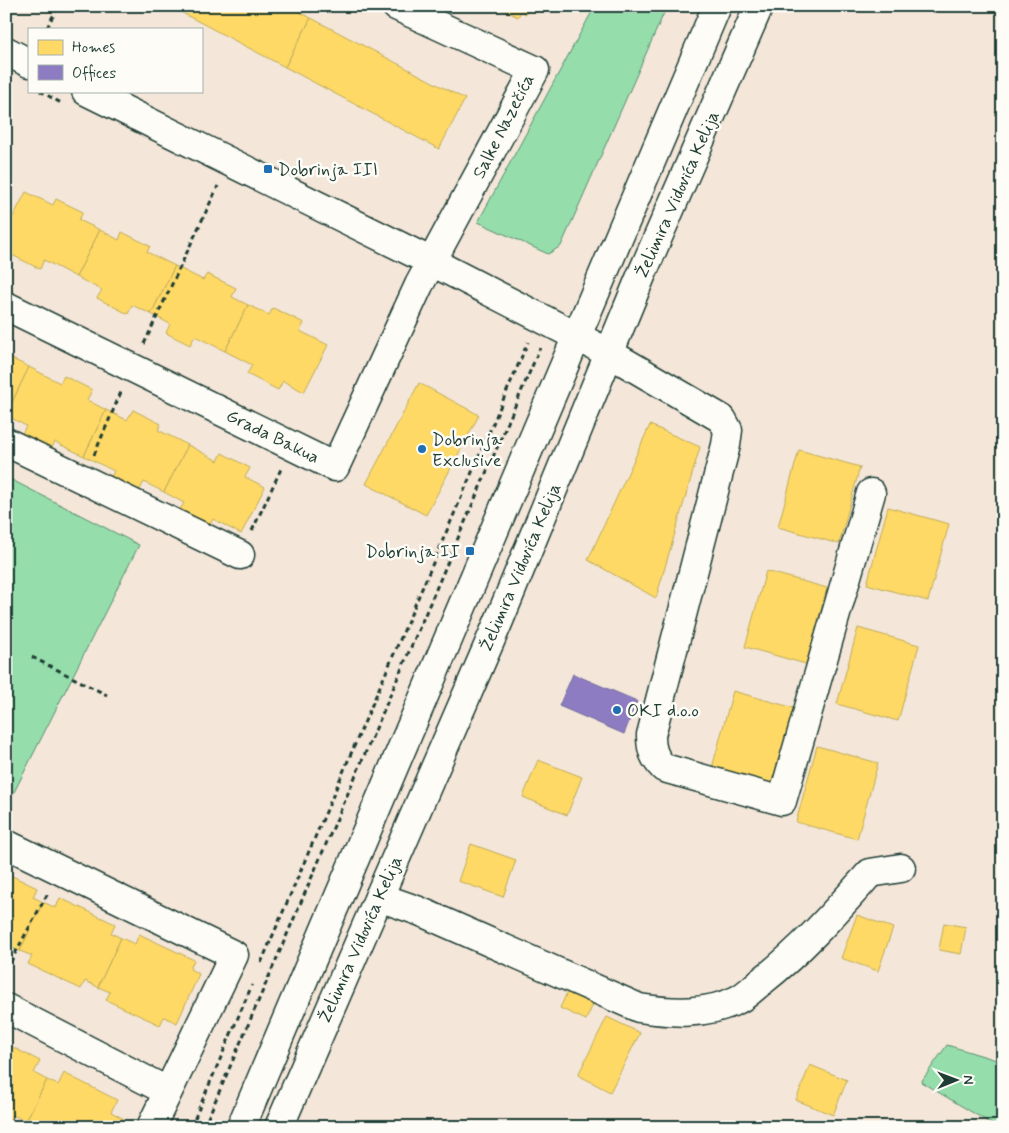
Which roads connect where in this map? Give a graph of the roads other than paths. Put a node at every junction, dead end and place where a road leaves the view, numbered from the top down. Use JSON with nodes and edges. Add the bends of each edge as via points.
{"nodes":[{"id":1,"x":396,"y":6,"type":"edge"},
{"id":2,"x":717,"y":6,"type":"edge"},
{"id":3,"x":759,"y":6,"type":"edge"},
{"id":4,"x":6,"y":51,"type":"edge"},
{"id":5,"x":22,"y":71,"type":"edge"},
{"id":6,"x":76,"y":98,"type":"edge"},
{"id":7,"x":432,"y":262,"type":"junction"},
{"id":8,"x":6,"y":306,"type":"edge"},
{"id":9,"x":576,"y":336,"type":"junction"},
{"id":10,"x":609,"y":353,"type":"junction"},
{"id":11,"x":6,"y":442,"type":"edge"},
{"id":12,"x":871,"y":493,"type":"dead end"},
{"id":13,"x":240,"y":555,"type":"road end"},
{"id":14,"x":6,"y":844,"type":"edge"},
{"id":15,"x":901,"y":868,"type":"dead end"},
{"id":16,"x":379,"y":897,"type":"junction"},
{"id":17,"x":6,"y":1008,"type":"edge"},
{"id":18,"x":167,"y":1091,"type":"junction"},
{"id":19,"x":151,"y":1127,"type":"edge"},
{"id":20,"x":241,"y":1127,"type":"edge"},
{"id":21,"x":279,"y":1127,"type":"edge"}],
"edges":[{"from":1,"to":7,"type":"street","name":"Salke Nazečića","via":[[535,70]]},
{"from":2,"to":9,"type":"street","name":"Želimira Vidovića Kelija"},
{"from":3,"to":10,"type":"street","name":"Želimira Vidovića Kelija"},
{"from":4,"to":5,"type":"street"},
{"from":6,"to":7,"type":"street"},
{"from":7,"to":8,"type":"street","name":"Grada Bakua","via":[[335,466]]},
{"from":7,"to":9,"type":"street","via":[[541,329]]},
{"from":9,"to":10,"type":"street"},
{"from":9,"to":20,"type":"street","name":"Želimira Vidovića Kelija"},
{"from":10,"to":12,"type":"street","via":[[712,412],[722,419],[728,430],[651,735],[651,748],[664,768],[782,801]]},
{"from":10,"to":16,"type":"street","name":"Želimira Vidovića Kelija","via":[[498,623]]},
{"from":11,"to":13,"type":"street"},
{"from":14,"to":18,"type":"street","via":[[234,955]]},
{"from":15,"to":16,"type":"street","via":[[870,873],[820,930],[738,1000],[704,1010],[668,1012],[639,1008],[419,911]]},
{"from":16,"to":21,"type":"street","name":"Želimira Vidovića Kelija"},
{"from":17,"to":18,"type":"street"},
{"from":18,"to":19,"type":"street"}]}
